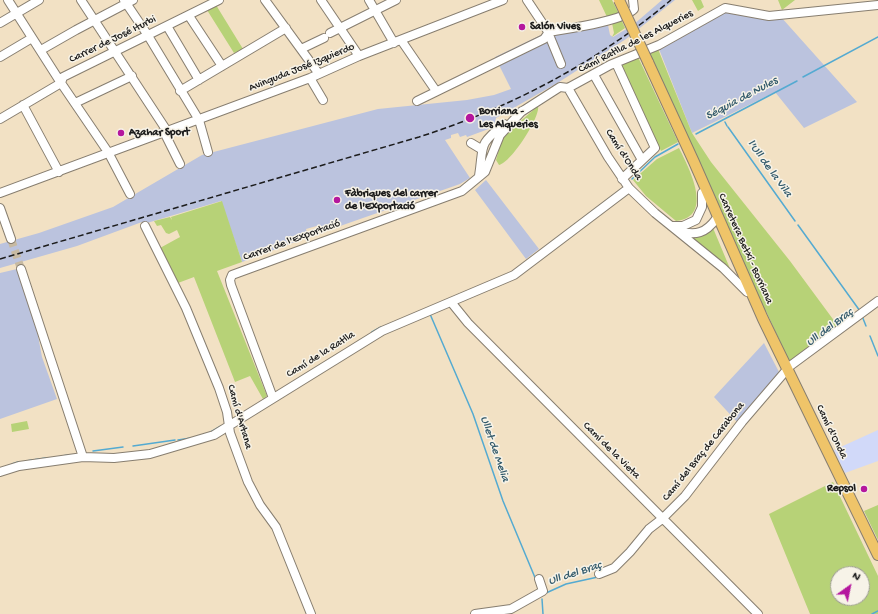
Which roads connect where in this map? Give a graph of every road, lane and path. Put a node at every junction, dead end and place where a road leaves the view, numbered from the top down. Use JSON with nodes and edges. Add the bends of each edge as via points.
{"nodes":[{"id":1,"x":8,"y":0,"type":"edge"},
{"id":2,"x":39,"y":0,"type":"edge"},
{"id":3,"x":81,"y":0,"type":"edge"},
{"id":4,"x":219,"y":0,"type":"edge"},
{"id":5,"x":265,"y":0,"type":"edge"},
{"id":6,"x":322,"y":0,"type":"edge"},
{"id":7,"x":369,"y":0,"type":"edge"},
{"id":8,"x":396,"y":0,"type":"edge"},
{"id":9,"x":503,"y":0,"type":"edge"},
{"id":10,"x":527,"y":0,"type":"edge"},
{"id":11,"x":619,"y":0,"type":"edge"},
{"id":12,"x":633,"y":0,"type":"edge"},
{"id":13,"x":127,"y":1,"type":"edge"},
{"id":14,"x":206,"y":3,"type":"edge"},
{"id":15,"x":878,"y":5,"type":"edge"},
{"id":16,"x":375,"y":10,"type":"junction"},
{"id":17,"x":16,"y":12,"type":"junction"},
{"id":18,"x":189,"y":16,"type":"junction"},
{"id":19,"x":94,"y":20,"type":"junction"},
{"id":20,"x":0,"y":22,"type":"edge"},
{"id":21,"x":167,"y":26,"type":"junction"},
{"id":22,"x":286,"y":28,"type":"junction"},
{"id":23,"x":340,"y":28,"type":"junction"},
{"id":24,"x":147,"y":34,"type":"junction"},
{"id":25,"x":548,"y":34,"type":"junction"},
{"id":26,"x":32,"y":38,"type":"junction"},
{"id":27,"x":398,"y":42,"type":"junction"},
{"id":28,"x":301,"y":49,"type":"junction"},
{"id":29,"x":41,"y":50,"type":"junction"},
{"id":30,"x":115,"y":50,"type":"junction"},
{"id":31,"x":359,"y":56,"type":"junction"},
{"id":32,"x":0,"y":57,"type":"edge"},
{"id":33,"x":616,"y":63,"type":"junction"},
{"id":34,"x":560,"y":64,"type":"dead end"},
{"id":35,"x":222,"y":66,"type":"junction"},
{"id":36,"x":319,"y":74,"type":"junction"},
{"id":37,"x":594,"y":75,"type":"junction"},
{"id":38,"x":132,"y":76,"type":"junction"},
{"id":39,"x":310,"y":78,"type":"junction"},
{"id":40,"x":199,"y":80,"type":"junction"},
{"id":41,"x":60,"y":83,"type":"junction"},
{"id":42,"x":568,"y":88,"type":"junction"},
{"id":43,"x":180,"y":91,"type":"junction"},
{"id":44,"x":436,"y":91,"type":"junction"},
{"id":45,"x":323,"y":100,"type":"dead end"},
{"id":46,"x":417,"y":101,"type":"dead end"},
{"id":47,"x":75,"y":103,"type":"junction"},
{"id":48,"x":22,"y":105,"type":"junction"},
{"id":49,"x":522,"y":111,"type":"junction"},
{"id":50,"x":0,"y":119,"type":"edge"},
{"id":51,"x":199,"y":120,"type":"junction"},
{"id":52,"x":166,"y":132,"type":"junction"},
{"id":53,"x":489,"y":137,"type":"junction"},
{"id":54,"x":497,"y":142,"type":"junction"},
{"id":55,"x":471,"y":143,"type":"dead end"},
{"id":56,"x":481,"y":151,"type":"junction"},
{"id":57,"x":108,"y":152,"type":"junction"},
{"id":58,"x":208,"y":152,"type":"dead end"},
{"id":59,"x":491,"y":158,"type":"junction"},
{"id":60,"x":642,"y":160,"type":"junction"},
{"id":61,"x":180,"y":164,"type":"dead end"},
{"id":62,"x":59,"y":172,"type":"junction"},
{"id":63,"x":480,"y":174,"type":"junction"},
{"id":64,"x":622,"y":179,"type":"junction"},
{"id":65,"x":629,"y":188,"type":"junction"},
{"id":66,"x":702,"y":188,"type":"junction"},
{"id":67,"x":0,"y":193,"type":"edge"},
{"id":68,"x":130,"y":194,"type":"dead end"},
{"id":69,"x":0,"y":208,"type":"edge"},
{"id":70,"x":715,"y":219,"type":"junction"},
{"id":71,"x":696,"y":220,"type":"junction"},
{"id":72,"x":145,"y":226,"type":"dead end"},
{"id":73,"x":670,"y":226,"type":"junction"},
{"id":74,"x":678,"y":230,"type":"junction"},
{"id":75,"x":11,"y":240,"type":"tunnel mouth"},
{"id":76,"x":739,"y":264,"type":"junction"},
{"id":77,"x":21,"y":269,"type":"tunnel mouth"},
{"id":78,"x":747,"y":292,"type":"junction"},
{"id":79,"x":878,"y":301,"type":"edge"},
{"id":80,"x":451,"y":302,"type":"junction"},
{"id":81,"x":763,"y":319,"type":"junction"},
{"id":82,"x":787,"y":369,"type":"junction"},
{"id":83,"x":273,"y":398,"type":"junction"},
{"id":84,"x":230,"y":426,"type":"junction"},
{"id":85,"x":83,"y":457,"type":"junction"},
{"id":86,"x":0,"y":472,"type":"edge"},
{"id":87,"x":662,"y":519,"type":"junction"},
{"id":88,"x":878,"y":556,"type":"edge"},
{"id":89,"x":599,"y":574,"type":"dead end"},
{"id":90,"x":539,"y":579,"type":"dead end"},
{"id":91,"x":311,"y":614,"type":"edge"},
{"id":92,"x":475,"y":614,"type":"edge"},
{"id":93,"x":758,"y":614,"type":"edge"}],
"edges":[{"from":1,"to":17,"type":"street"},
{"from":2,"to":17,"type":"street"},
{"from":3,"to":19,"type":"street"},
{"from":4,"to":14,"type":"street","name":"Carrer de José Iturbi"},
{"from":5,"to":22,"type":"street"},
{"from":6,"to":23,"type":"street"},
{"from":7,"to":16,"type":"street"},
{"from":8,"to":16,"type":"street"},
{"from":9,"to":27,"type":"street","name":"Avinguda José Izquierdo"},
{"from":10,"to":25,"type":"street"},
{"from":11,"to":66,"type":"main road","name":"Carretera Betxí - Borriana","bridge":true,"via":[[687,148]]},
{"from":12,"to":25,"type":"street","via":[[634,9],[628,14]]},
{"from":13,"to":19,"type":"street"},
{"from":13,"to":24,"type":"street"},
{"from":14,"to":18,"type":"street","name":"Carrer de José Iturbi"},
{"from":15,"to":33,"type":"street","name":"Camí Ratlla de les Alqueries","via":[[769,16],[725,8],[659,45]]},
{"from":16,"to":23,"type":"street"},
{"from":16,"to":27,"type":"street"},
{"from":17,"to":20,"type":"street"},
{"from":17,"to":26,"type":"street"},
{"from":18,"to":21,"type":"street","name":"Carrer de José Iturbi"},
{"from":18,"to":35,"type":"street"},
{"from":19,"to":29,"type":"street"},
{"from":19,"to":30,"type":"street"},
{"from":21,"to":24,"type":"street","name":"Carrer de José Iturbi"},
{"from":21,"to":40,"type":"street"},
{"from":22,"to":28,"type":"street"},
{"from":22,"to":35,"type":"street"},
{"from":23,"to":28,"type":"street"},
{"from":23,"to":31,"type":"street"},
{"from":24,"to":30,"type":"street","name":"Carrer de José Iturbi"},
{"from":24,"to":43,"type":"street"},
{"from":25,"to":34,"type":"street"},
{"from":25,"to":44,"type":"street","via":[[544,39]]},
{"from":26,"to":29,"type":"street"},
{"from":26,"to":32,"type":"street"},
{"from":27,"to":31,"type":"street","name":"Avinguda José Izquierdo"},
{"from":27,"to":44,"type":"street"},
{"from":28,"to":36,"type":"street"},
{"from":29,"to":41,"type":"street"},
{"from":30,"to":38,"type":"street"},
{"from":30,"to":41,"type":"street","name":"Carrer de José Iturbi","via":[[63,77]]},
{"from":31,"to":36,"type":"street","name":"Avinguda José Izquierdo"},
{"from":33,"to":37,"type":"street","name":"Camí Ratlla de les Alqueries"},
{"from":33,"to":60,"type":"street","via":[[655,149]]},
{"from":35,"to":40,"type":"street"},
{"from":36,"to":39,"type":"street","name":"Avinguda José Izquierdo"},
{"from":37,"to":42,"type":"street","name":"Camí Ratlla de les Alqueries"},
{"from":37,"to":60,"type":"street"},
{"from":38,"to":47,"type":"street"},
{"from":38,"to":52,"type":"street"},
{"from":39,"to":45,"type":"street"},
{"from":39,"to":51,"type":"street","name":"Avinguda José Izquierdo"},
{"from":40,"to":43,"type":"street"},
{"from":41,"to":47,"type":"street"},
{"from":41,"to":48,"type":"street","name":"Carrer de José Iturbi"},
{"from":42,"to":49,"type":"street","name":"Camí Ratlla de les Alqueries","via":[[560,87]]},
{"from":42,"to":64,"type":"street","name":"Camí d'Onda"},
{"from":43,"to":51,"type":"street"},
{"from":44,"to":46,"type":"street"},
{"from":47,"to":57,"type":"street"},
{"from":48,"to":50,"type":"street","name":"Carrer de José Iturbi"},
{"from":48,"to":62,"type":"street"},
{"from":49,"to":53,"type":"street"},
{"from":49,"to":54,"type":"street","via":[[503,131]]},
{"from":51,"to":52,"type":"street","name":"Avinguda José Izquierdo"},
{"from":51,"to":58,"type":"street"},
{"from":52,"to":57,"type":"street","name":"Avinguda José Izquierdo"},
{"from":52,"to":61,"type":"street"},
{"from":53,"to":54,"type":"street"},
{"from":53,"to":56,"type":"street"},
{"from":54,"to":59,"type":"street"},
{"from":55,"to":56,"type":"street"},
{"from":56,"to":59,"type":"street","via":[[485,158]]},
{"from":56,"to":63,"type":"street"},
{"from":57,"to":62,"type":"street","name":"Avinguda José Izquierdo"},
{"from":57,"to":68,"type":"street"},
{"from":59,"to":63,"type":"street"},
{"from":60,"to":64,"type":"street"},
{"from":62,"to":67,"type":"street","name":"Avinguda José Izquierdo"},
{"from":63,"to":83,"type":"street","name":"Carrer de l'Exportació","via":[[459,193],[232,275],[231,285]]},
{"from":64,"to":65,"type":"street","name":"Camí d'Onda"},
{"from":65,"to":73,"type":"street","name":"Camí d'Onda"},
{"from":65,"to":80,"type":"street","name":"Camí de la Ratlla","via":[[514,275]]},
{"from":66,"to":70,"type":"main road","name":"Carretera Betxí - Borriana"},
{"from":66,"to":71,"type":"street","via":[[702,207]]},
{"from":66,"to":76,"type":"main road","name":"Carretera Betxí - Borriana"},
{"from":69,"to":75,"type":"street"},
{"from":70,"to":71,"type":"street"},
{"from":70,"to":74,"type":"street","via":[[707,230],[701,232]]},
{"from":70,"to":76,"type":"street"},
{"from":70,"to":78,"type":"main road","name":"Carretera Betxí - Borriana"},
{"from":71,"to":73,"type":"street","via":[[683,226]]},
{"from":72,"to":84,"type":"street","name":"Camí d'Artana","via":[[186,308],[219,388]]},
{"from":73,"to":74,"type":"street","name":"Camí d'Onda"},
{"from":74,"to":78,"type":"street","via":[[724,268]]},
{"from":76,"to":81,"type":"main road","name":"Carretera Betxí - Borriana"},
{"from":77,"to":85,"type":"street"},
{"from":78,"to":81,"type":"main road","name":"Carretera Betxí - Borriana"},
{"from":79,"to":82,"type":"street","name":"Camí del Braç de Carabona"},
{"from":80,"to":83,"type":"street","name":"Camí de la Ratlla","via":[[382,331]]},
{"from":80,"to":87,"type":"street","name":"Camí de la Vieta"},
{"from":81,"to":82,"type":"main road","name":"Camí d'Onda"},
{"from":82,"to":87,"type":"street","name":"Camí del Braç de Carabona","via":[[685,496]]},
{"from":82,"to":88,"type":"main road","name":"Camí d'Onda"},
{"from":83,"to":84,"type":"street","name":"Camí de la Ratlla"},
{"from":84,"to":85,"type":"street","name":"Camí de la Ratlla","via":[[202,439],[150,454],[114,458]]},
{"from":84,"to":91,"type":"street","name":"Camí d'Artana","via":[[230,433],[248,482],[276,527]]},
{"from":85,"to":86,"type":"street","name":"Camí de la Ratlla","via":[[19,466]]},
{"from":87,"to":89,"type":"street","name":"Camí del Braç de Carabona","via":[[649,529],[614,568]]},
{"from":87,"to":93,"type":"street","name":"Camí de la Vieta"},
{"from":90,"to":92,"type":"street","via":[[543,591],[528,600],[511,609]]}]}
